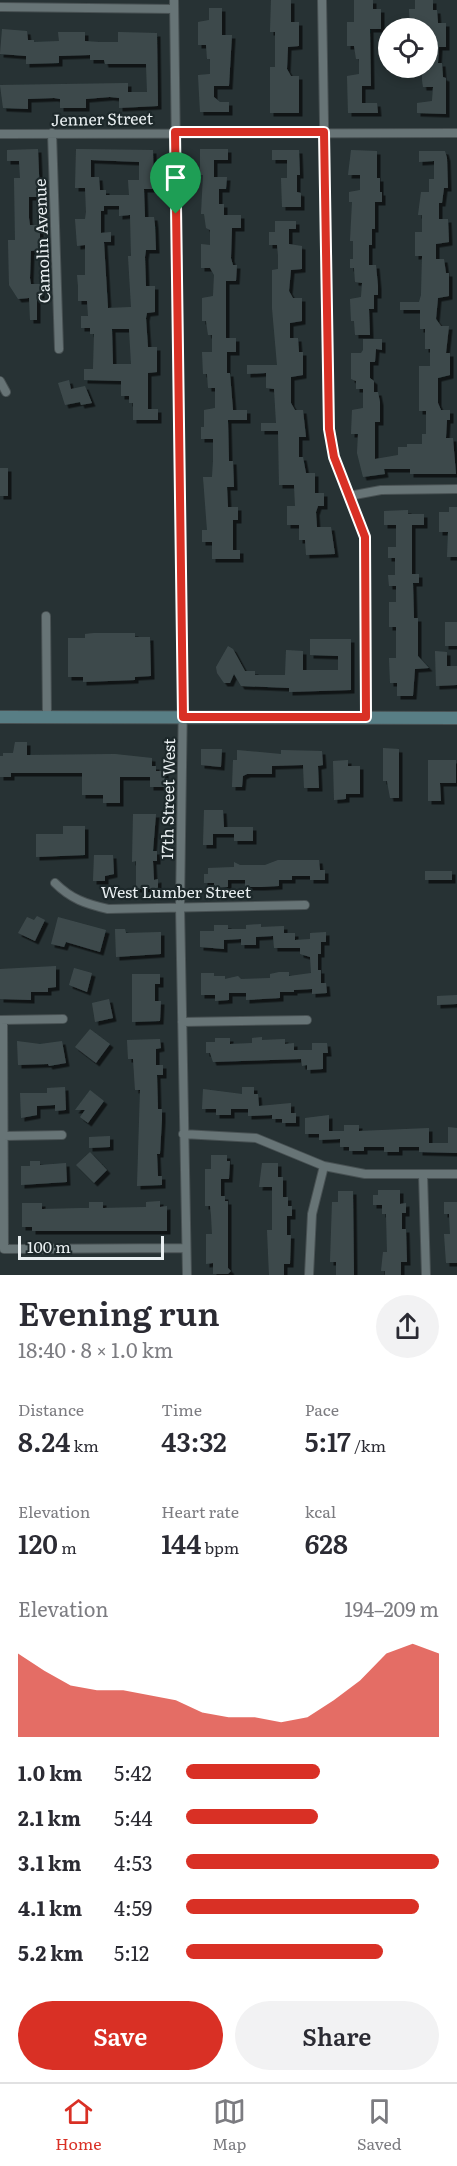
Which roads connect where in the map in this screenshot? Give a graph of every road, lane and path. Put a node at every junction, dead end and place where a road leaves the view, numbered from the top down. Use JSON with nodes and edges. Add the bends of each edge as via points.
{"nodes":[{"id":1,"x":322,"y":0,"type":"edge"},
{"id":2,"x":43,"y":4,"type":"edge"},
{"id":3,"x":174,"y":4,"type":"edge"},
{"id":4,"x":0,"y":7,"type":"edge"},
{"id":5,"x":175,"y":132,"type":"junction"},
{"id":6,"x":324,"y":132,"type":"junction"},
{"id":7,"x":52,"y":133,"type":"junction"},
{"id":8,"x":0,"y":134,"type":"edge"},
{"id":9,"x":457,"y":134,"type":"edge"},
{"id":10,"x":59,"y":349,"type":"dead end"},
{"id":11,"x":0,"y":381,"type":"edge"},
{"id":12,"x":6,"y":392,"type":"dead end"},
{"id":13,"x":457,"y":489,"type":"edge"},
{"id":14,"x":349,"y":496,"type":"junction"},
{"id":15,"x":46,"y":616,"type":"dead end"},
{"id":16,"x":0,"y":717,"type":"edge"},
{"id":17,"x":47,"y":717,"type":"junction"},
{"id":18,"x":183,"y":717,"type":"junction"},
{"id":19,"x":366,"y":717,"type":"junction"},
{"id":20,"x":457,"y":718,"type":"edge"},
{"id":21,"x":55,"y":883,"type":"dead end"},
{"id":22,"x":180,"y":906,"type":"junction"},
{"id":23,"x":305,"y":906,"type":"dead end"},
{"id":24,"x":63,"y":1019,"type":"dead end"},
{"id":25,"x":1,"y":1020,"type":"edge"},
{"id":26,"x":307,"y":1020,"type":"dead end"},
{"id":27,"x":182,"y":1022,"type":"junction"},
{"id":28,"x":183,"y":1134,"type":"junction"},
{"id":29,"x":62,"y":1135,"type":"dead end"},
{"id":30,"x":3,"y":1136,"type":"junction"},
{"id":31,"x":324,"y":1166,"type":"junction"},
{"id":32,"x":423,"y":1174,"type":"junction"},
{"id":33,"x":457,"y":1174,"type":"edge"},
{"id":34,"x":186,"y":1248,"type":"junction"},
{"id":35,"x":187,"y":1275,"type":"edge"},
{"id":36,"x":309,"y":1275,"type":"edge"},
{"id":37,"x":426,"y":1275,"type":"edge"}],
"edges":[{"from":1,"to":6,"type":"street"},
{"from":2,"to":3,"type":"street"},
{"from":2,"to":4,"type":"street"},
{"from":3,"to":5,"type":"street","name":"17th Street West"},
{"from":5,"to":6,"type":"street","name":"Jenner Street"},
{"from":5,"to":7,"type":"street","name":"Jenner Street"},
{"from":5,"to":18,"type":"street","name":"17th Street West"},
{"from":6,"to":9,"type":"street","name":"Jenner Street"},
{"from":6,"to":14,"type":"street","via":[[329,429],[334,457]]},
{"from":7,"to":8,"type":"street","name":"Jenner Street"},
{"from":7,"to":10,"type":"street","name":"Camolin Avenue"},
{"from":11,"to":12,"type":"street"},
{"from":13,"to":14,"type":"street","via":[[381,490]]},
{"from":14,"to":19,"type":"street","via":[[365,537]]},
{"from":15,"to":17,"type":"street"},
{"from":16,"to":17,"type":"street"},
{"from":17,"to":18,"type":"street"},
{"from":18,"to":19,"type":"street"},
{"from":18,"to":22,"type":"street","name":"17th Street West"},
{"from":19,"to":20,"type":"street"},
{"from":21,"to":22,"type":"street","name":"West Lumber Street","via":[[84,904],[108,909]]},
{"from":22,"to":23,"type":"street","name":"West Lumber Street"},
{"from":22,"to":27,"type":"street","name":"17th Street West"},
{"from":24,"to":25,"type":"street"},
{"from":25,"to":30,"type":"street"},
{"from":26,"to":27,"type":"street"},
{"from":27,"to":28,"type":"street","name":"17th Street West"},
{"from":28,"to":31,"type":"street","via":[[256,1138]]},
{"from":28,"to":34,"type":"street","name":"17th Street West"},
{"from":29,"to":30,"type":"street"},
{"from":30,"to":34,"type":"street","via":[[4,1249]]},
{"from":31,"to":32,"type":"street","via":[[365,1174]]},
{"from":31,"to":36,"type":"street","via":[[312,1214]]},
{"from":32,"to":33,"type":"street"},
{"from":32,"to":37,"type":"street"},
{"from":34,"to":35,"type":"street","name":"17th Street West"}]}
